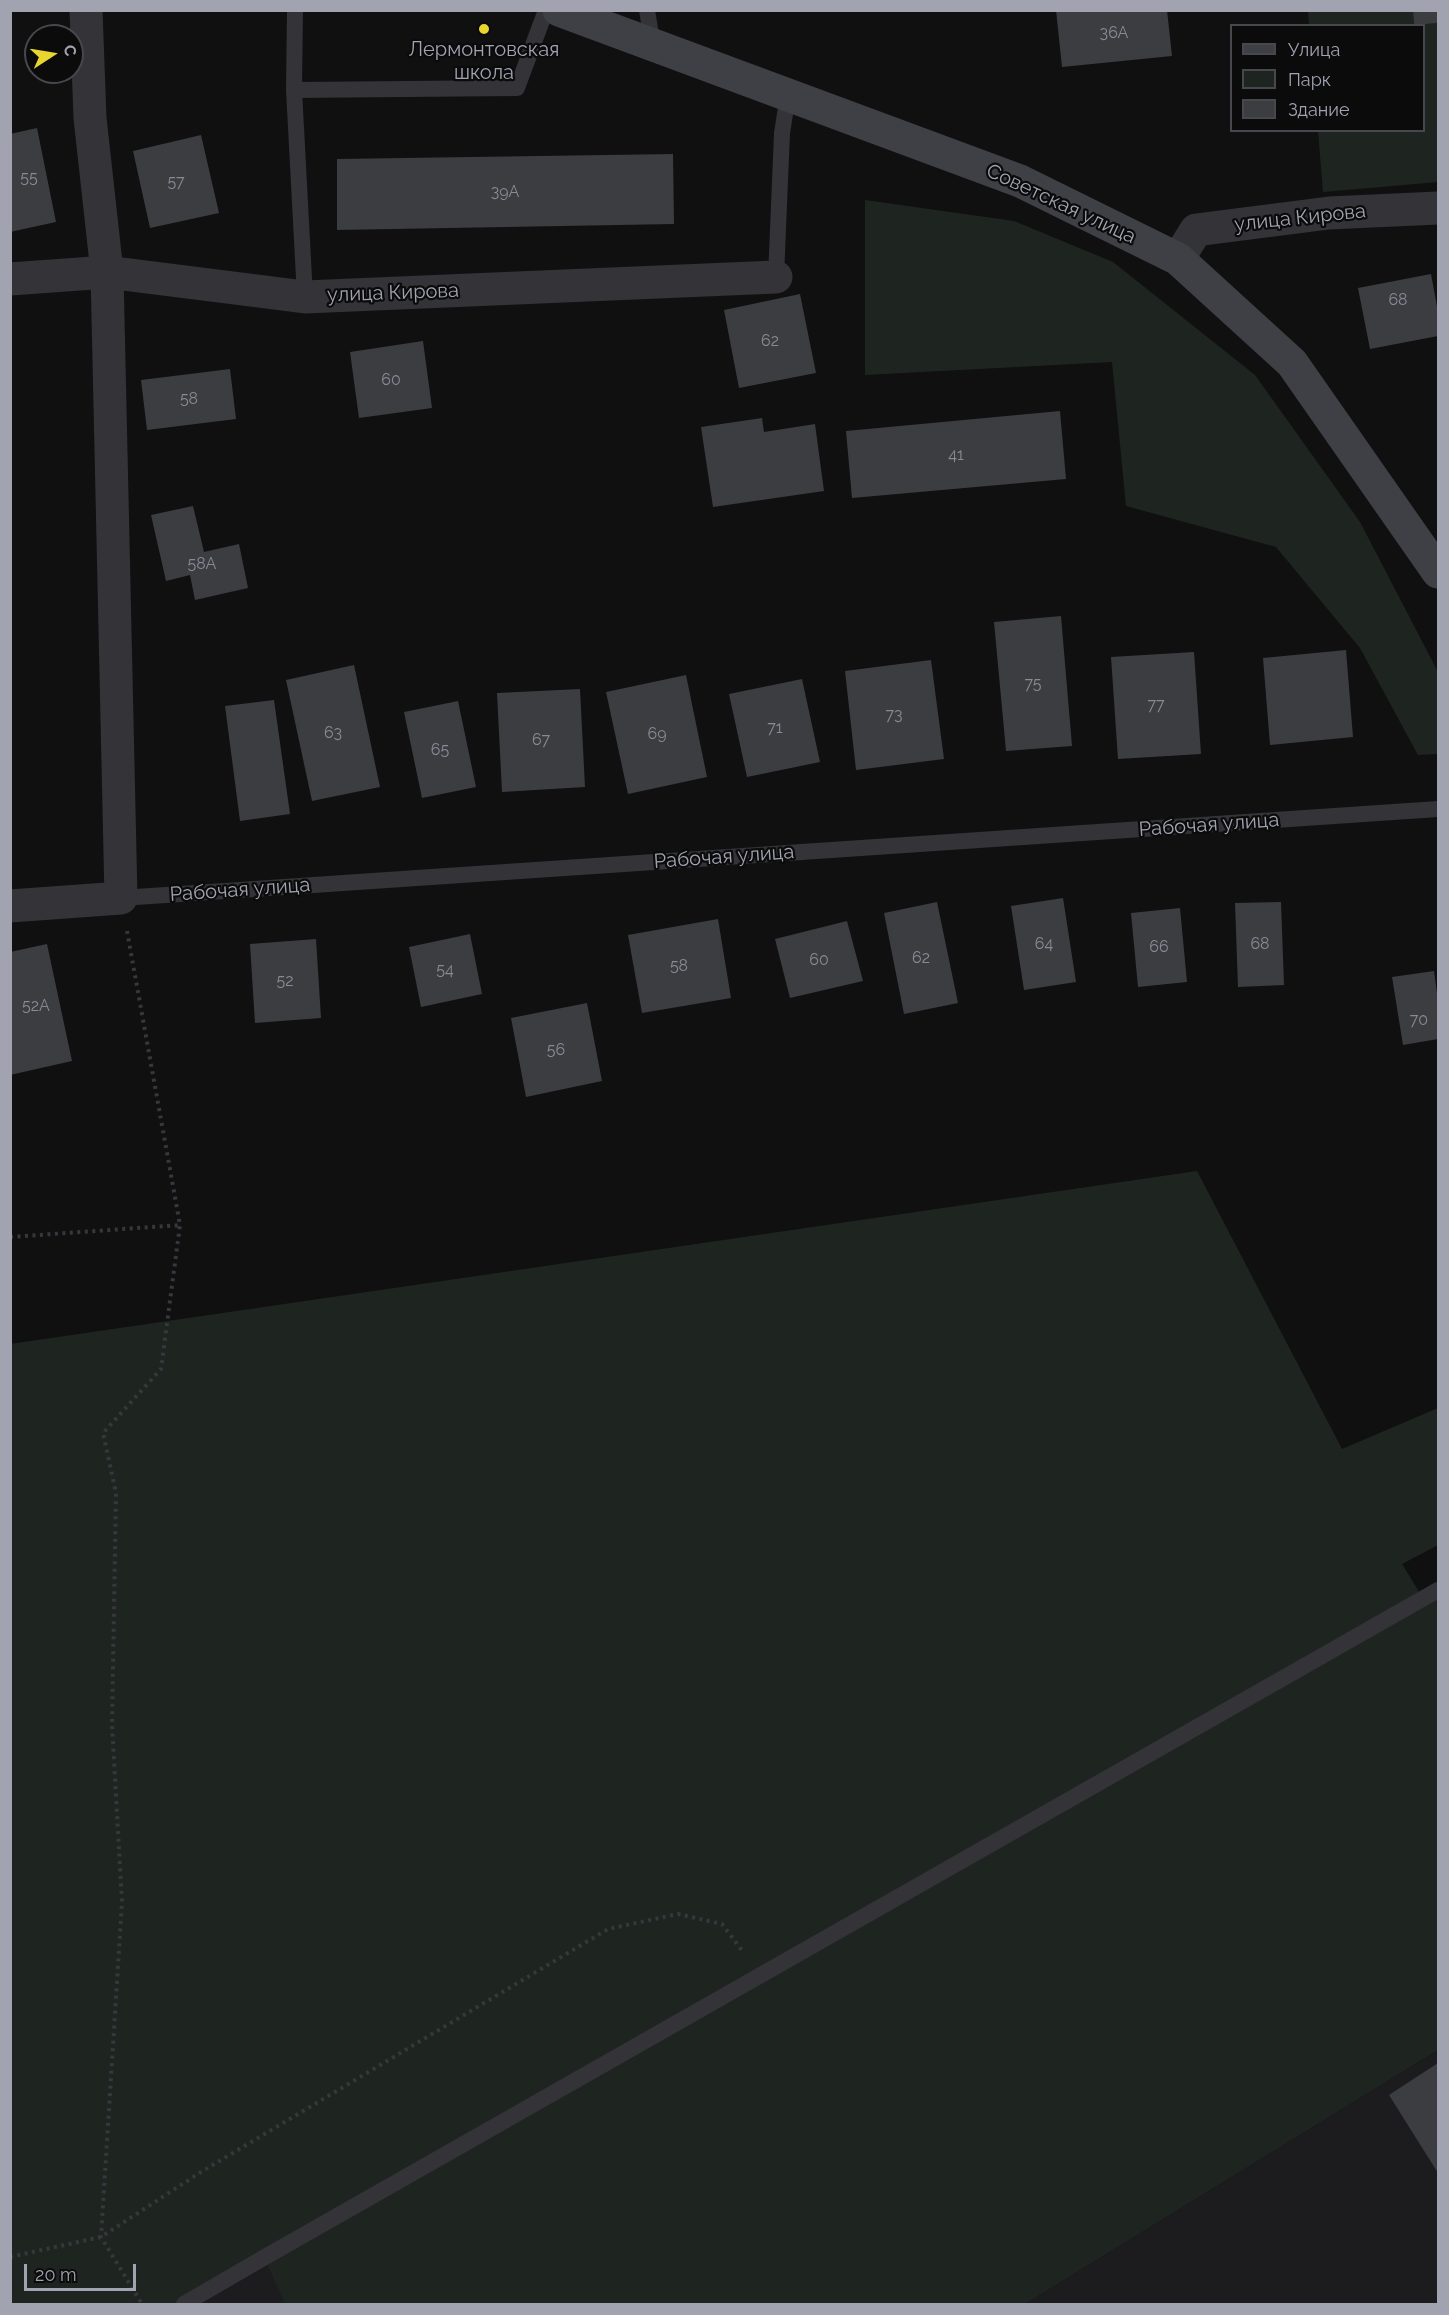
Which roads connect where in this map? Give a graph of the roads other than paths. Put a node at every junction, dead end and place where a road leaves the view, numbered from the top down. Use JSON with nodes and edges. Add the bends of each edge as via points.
{"nodes":[{"id":1,"x":86,"y":10,"type":"edge"},
{"id":2,"x":295,"y":10,"type":"edge"},
{"id":3,"x":546,"y":10,"type":"edge"},
{"id":4,"x":559,"y":10,"type":"edge"},
{"id":5,"x":647,"y":10,"type":"edge"},
{"id":6,"x":653,"y":47,"type":"junction"},
{"id":7,"x":294,"y":90,"type":"junction"},
{"id":8,"x":788,"y":95,"type":"junction"},
{"id":9,"x":1438,"y":208,"type":"edge"},
{"id":10,"x":1178,"y":259,"type":"junction"},
{"id":11,"x":107,"y":272,"type":"junction"},
{"id":12,"x":776,"y":278,"type":"joint"},
{"id":13,"x":10,"y":279,"type":"edge"},
{"id":14,"x":305,"y":297,"type":"junction"},
{"id":15,"x":1438,"y":572,"type":"edge"},
{"id":16,"x":1438,"y":809,"type":"edge"},
{"id":17,"x":121,"y":898,"type":"junction"},
{"id":18,"x":10,"y":906,"type":"edge"},
{"id":19,"x":1438,"y":1590,"type":"edge"},
{"id":20,"x":184,"y":2304,"type":"edge"}],
"edges":[{"from":1,"to":11,"type":"street","via":[[90,118]]},
{"from":2,"to":7,"type":"lane"},
{"from":3,"to":7,"type":"lane","via":[[517,88]]},
{"from":4,"to":6,"type":"main road","name":"Советская улица"},
{"from":5,"to":6,"type":"lane"},
{"from":6,"to":8,"type":"main road","name":"Советская улица"},
{"from":7,"to":14,"type":"lane"},
{"from":8,"to":10,"type":"main road","name":"Советская улица","via":[[1020,181]]},
{"from":8,"to":12,"type":"lane","via":[[782,133]]},
{"from":9,"to":10,"type":"street","name":"улица Кирова","via":[[1329,213],[1196,230]]},
{"from":10,"to":15,"type":"main road","name":"Советская улица","via":[[1292,363]]},
{"from":11,"to":13,"type":"street","name":"улица Кирова"},
{"from":11,"to":14,"type":"street","name":"улица Кирова"},
{"from":11,"to":17,"type":"street"},
{"from":12,"to":14,"type":"street","name":"улица Кирова"},
{"from":16,"to":17,"type":"lane","name":"Рабочая улица"},
{"from":17,"to":18,"type":"street","name":"Рабочая улица"},
{"from":19,"to":20,"type":"lane"}]}
